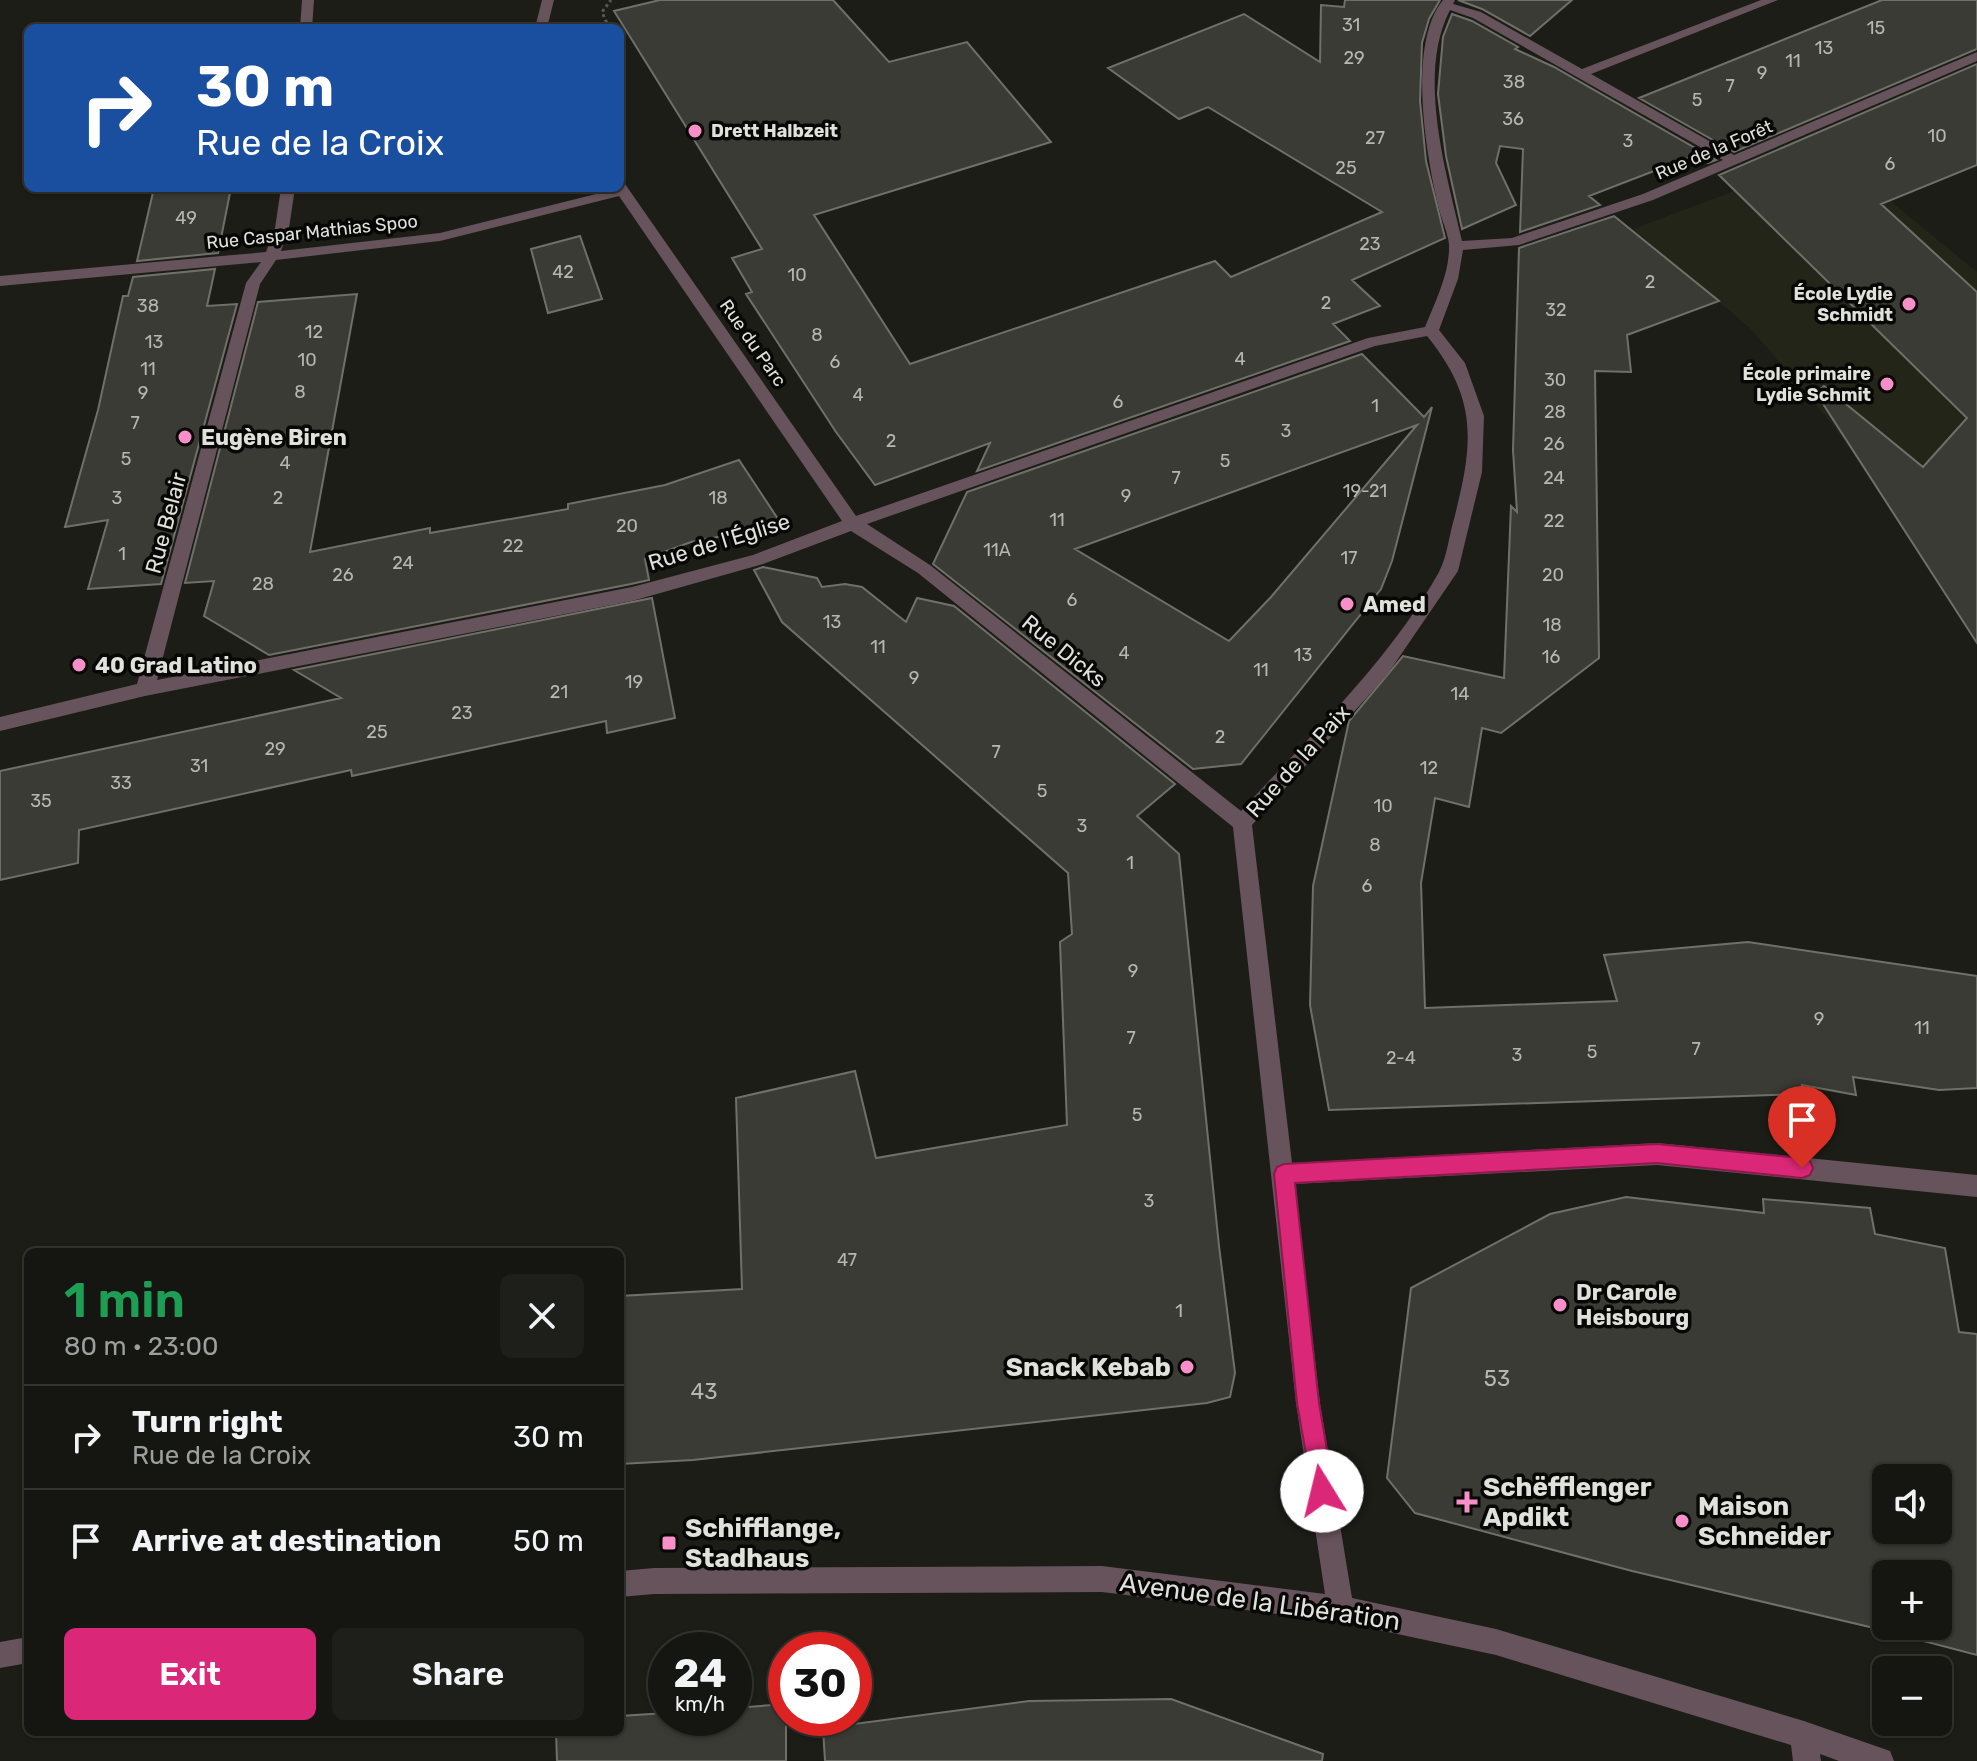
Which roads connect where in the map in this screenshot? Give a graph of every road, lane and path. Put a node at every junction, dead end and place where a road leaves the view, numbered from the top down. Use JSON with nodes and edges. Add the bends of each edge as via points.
{"nodes":[{"id":1,"x":308,"y":0,"type":"edge"},
{"id":2,"x":548,"y":0,"type":"edge"},
{"id":3,"x":611,"y":0,"type":"edge"},
{"id":4,"x":1772,"y":0,"type":"edge"},
{"id":5,"x":1447,"y":2,"type":"edge"},
{"id":6,"x":306,"y":24,"type":"edge"},
{"id":7,"x":542,"y":24,"type":"edge"},
{"id":8,"x":607,"y":24,"type":"edge"},
{"id":9,"x":1977,"y":56,"type":"edge"},
{"id":10,"x":1581,"y":74,"type":"junction"},
{"id":11,"x":1735,"y":161,"type":"junction"},
{"id":12,"x":287,"y":192,"type":"edge"},
{"id":13,"x":611,"y":192,"type":"edge"},
{"id":14,"x":624,"y":192,"type":"edge"},
{"id":15,"x":1456,"y":246,"type":"junction"},
{"id":16,"x":274,"y":256,"type":"junction"},
{"id":17,"x":0,"y":281,"type":"edge"},
{"id":18,"x":1431,"y":331,"type":"junction"},
{"id":19,"x":852,"y":523,"type":"junction"},
{"id":20,"x":145,"y":689,"type":"junction"},
{"id":21,"x":0,"y":724,"type":"edge"},
{"id":22,"x":1242,"y":823,"type":"junction"},
{"id":23,"x":1284,"y":1174,"type":"junction"},
{"id":24,"x":1977,"y":1186,"type":"edge"},
{"id":25,"x":624,"y":1584,"type":"edge"},
{"id":26,"x":1341,"y":1609,"type":"junction"},
{"id":27,"x":24,"y":1651,"type":"edge"},
{"id":28,"x":0,"y":1655,"type":"edge"},
{"id":29,"x":1806,"y":1748,"type":"edge"},
{"id":30,"x":1880,"y":1761,"type":"edge"}],
"edges":[{"from":1,"to":6,"type":"street"},
{"from":2,"to":7,"type":"street"},
{"from":3,"to":8,"type":"path","via":[[602,12]]},
{"from":4,"to":10,"type":"street"},
{"from":5,"to":10,"type":"street"},
{"from":5,"to":15,"type":"street","via":[[1435,24],[1431,55],[1433,121],[1445,209]]},
{"from":9,"to":11,"type":"street","name":"Rue de la Forêt"},
{"from":10,"to":11,"type":"street"},
{"from":11,"to":15,"type":"street","name":"Rue de la Forêt","via":[[1514,242]]},
{"from":12,"to":16,"type":"street","name":"Rue Belair"},
{"from":13,"to":16,"type":"street","name":"Rue Caspar Mathias Spoo","via":[[440,237]]},
{"from":14,"to":19,"type":"street","name":"Rue du Parc"},
{"from":15,"to":18,"type":"street"},
{"from":16,"to":17,"type":"street","name":"Rue Caspar Mathias Spoo"},
{"from":16,"to":20,"type":"street","name":"Rue Belair","via":[[253,283]]},
{"from":18,"to":19,"type":"street","name":"Rue de l'Église","via":[[1373,341]]},
{"from":18,"to":22,"type":"street","name":"Rue de la Paix","via":[[1457,363],[1476,416],[1474,472],[1449,571],[1381,670]]},
{"from":19,"to":20,"type":"street","name":"Rue de l'Église","via":[[757,560],[632,594]]},
{"from":19,"to":22,"type":"street","name":"Rue Dicks","via":[[924,569]]},
{"from":20,"to":21,"type":"street","name":"Rue de l'Église"},
{"from":22,"to":23,"type":"street","name":"Rue de la Paix"},
{"from":23,"to":24,"type":"street","via":[[1657,1154]]},
{"from":23,"to":26,"type":"street","name":"Rue de la Paix","via":[[1308,1403]]},
{"from":25,"to":26,"type":"street","name":"Avenue de la Libération","via":[[1102,1579]]},
{"from":26,"to":29,"type":"street","name":"Avenue de la Libération","via":[[1496,1642]]},
{"from":27,"to":28,"type":"street"},
{"from":29,"to":30,"type":"street","name":"Avenue de la Libération"}]}
